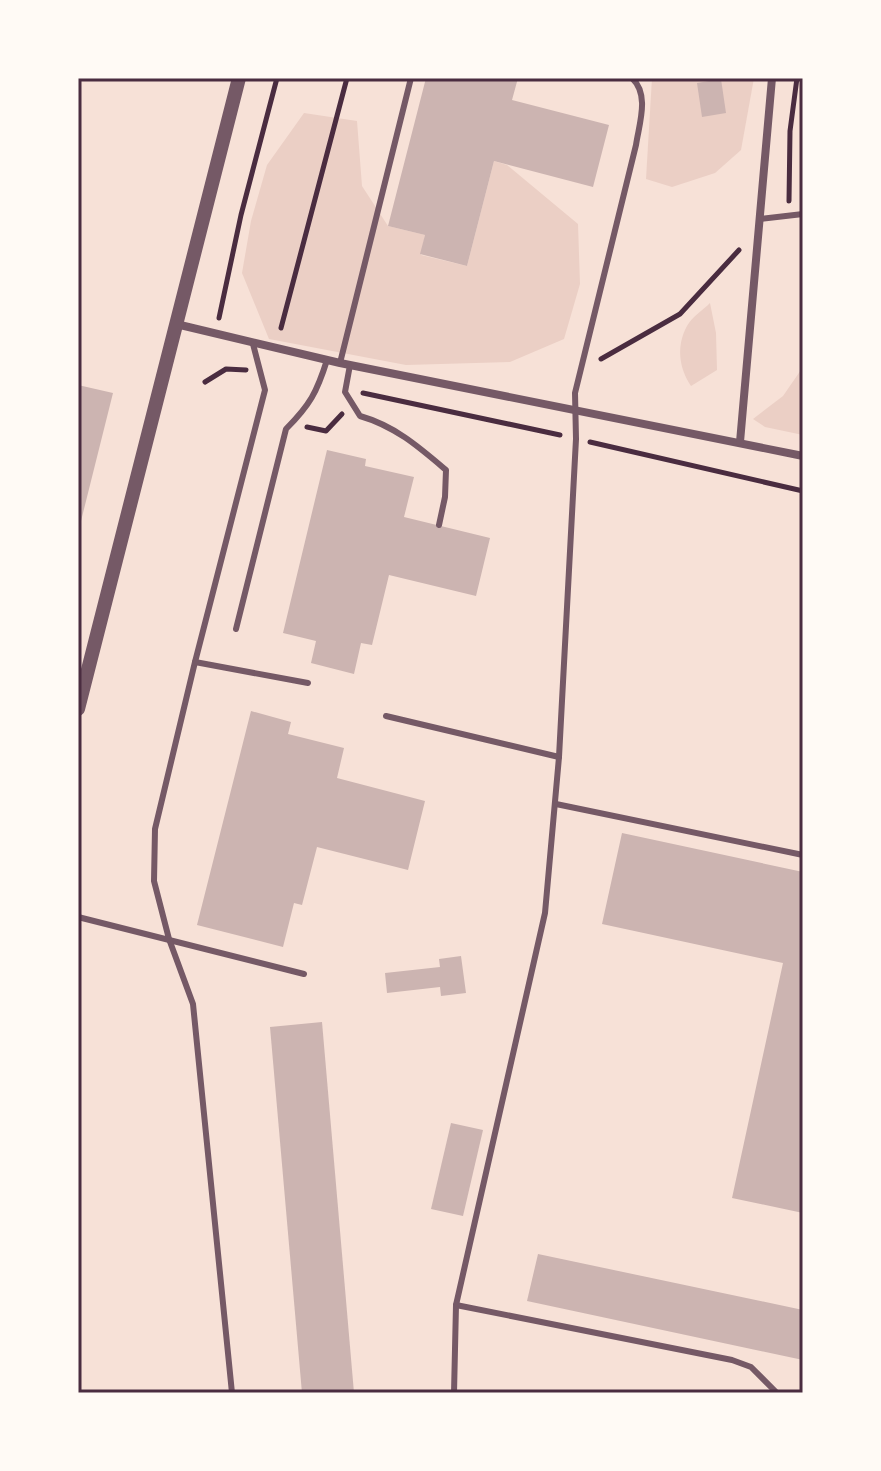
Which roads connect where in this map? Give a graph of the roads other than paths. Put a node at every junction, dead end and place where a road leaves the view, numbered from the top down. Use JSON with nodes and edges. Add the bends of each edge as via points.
{"nodes":[{"id":1,"x":239,"y":78,"type":"edge"},
{"id":2,"x":411,"y":78,"type":"edge"},
{"id":3,"x":632,"y":78,"type":"edge"},
{"id":4,"x":772,"y":78,"type":"edge"},
{"id":5,"x":803,"y":214,"type":"edge"},
{"id":6,"x":760,"y":219,"type":"junction"},
{"id":7,"x":176,"y":324,"type":"junction"},
{"id":8,"x":253,"y":344,"type":"junction"},
{"id":9,"x":327,"y":360,"type":"junction"},
{"id":10,"x":345,"y":364,"type":"junction"},
{"id":11,"x":574,"y":411,"type":"junction"},
{"id":12,"x":740,"y":442,"type":"junction"},
{"id":13,"x":803,"y":456,"type":"edge"},
{"id":14,"x":439,"y":525,"type":"dead end"},
{"id":15,"x":236,"y":629,"type":"dead end"},
{"id":16,"x":195,"y":662,"type":"junction"},
{"id":17,"x":308,"y":683,"type":"dead end"},
{"id":18,"x":78,"y":709,"type":"edge"},
{"id":19,"x":386,"y":716,"type":"dead end"},
{"id":20,"x":559,"y":757,"type":"junction"},
{"id":21,"x":556,"y":804,"type":"junction"},
{"id":22,"x":803,"y":855,"type":"edge"},
{"id":23,"x":78,"y":917,"type":"edge"},
{"id":24,"x":169,"y":939,"type":"junction"},
{"id":25,"x":304,"y":974,"type":"dead end"},
{"id":26,"x":456,"y":1305,"type":"junction"},
{"id":27,"x":232,"y":1393,"type":"edge"},
{"id":28,"x":454,"y":1393,"type":"edge"},
{"id":29,"x":777,"y":1393,"type":"edge"}],
"edges":[{"from":1,"to":7,"type":"street"},
{"from":2,"to":10,"type":"lane"},
{"from":3,"to":11,"type":"lane","via":[[643,104]]},
{"from":4,"to":6,"type":"street"},
{"from":5,"to":6,"type":"lane"},
{"from":6,"to":12,"type":"street"},
{"from":7,"to":8,"type":"street"},
{"from":7,"to":18,"type":"street"},
{"from":8,"to":9,"type":"street"},
{"from":8,"to":16,"type":"lane","via":[[265,390]]},
{"from":9,"to":10,"type":"street"},
{"from":9,"to":15,"type":"lane","via":[[307,408],[286,429]]},
{"from":10,"to":11,"type":"street"},
{"from":10,"to":14,"type":"lane","via":[[345,392],[360,416],[411,440],[446,470]]},
{"from":11,"to":12,"type":"street"},
{"from":11,"to":20,"type":"lane"},
{"from":12,"to":13,"type":"street"},
{"from":16,"to":17,"type":"lane"},
{"from":16,"to":24,"type":"lane","via":[[155,829],[154,881]]},
{"from":19,"to":20,"type":"lane"},
{"from":20,"to":21,"type":"lane"},
{"from":21,"to":22,"type":"lane"},
{"from":21,"to":26,"type":"lane","via":[[545,913]]},
{"from":23,"to":24,"type":"lane"},
{"from":24,"to":25,"type":"lane"},
{"from":24,"to":27,"type":"lane","via":[[193,1004]]},
{"from":26,"to":28,"type":"lane"},
{"from":26,"to":29,"type":"lane","via":[[732,1360],[751,1367]]}]}
